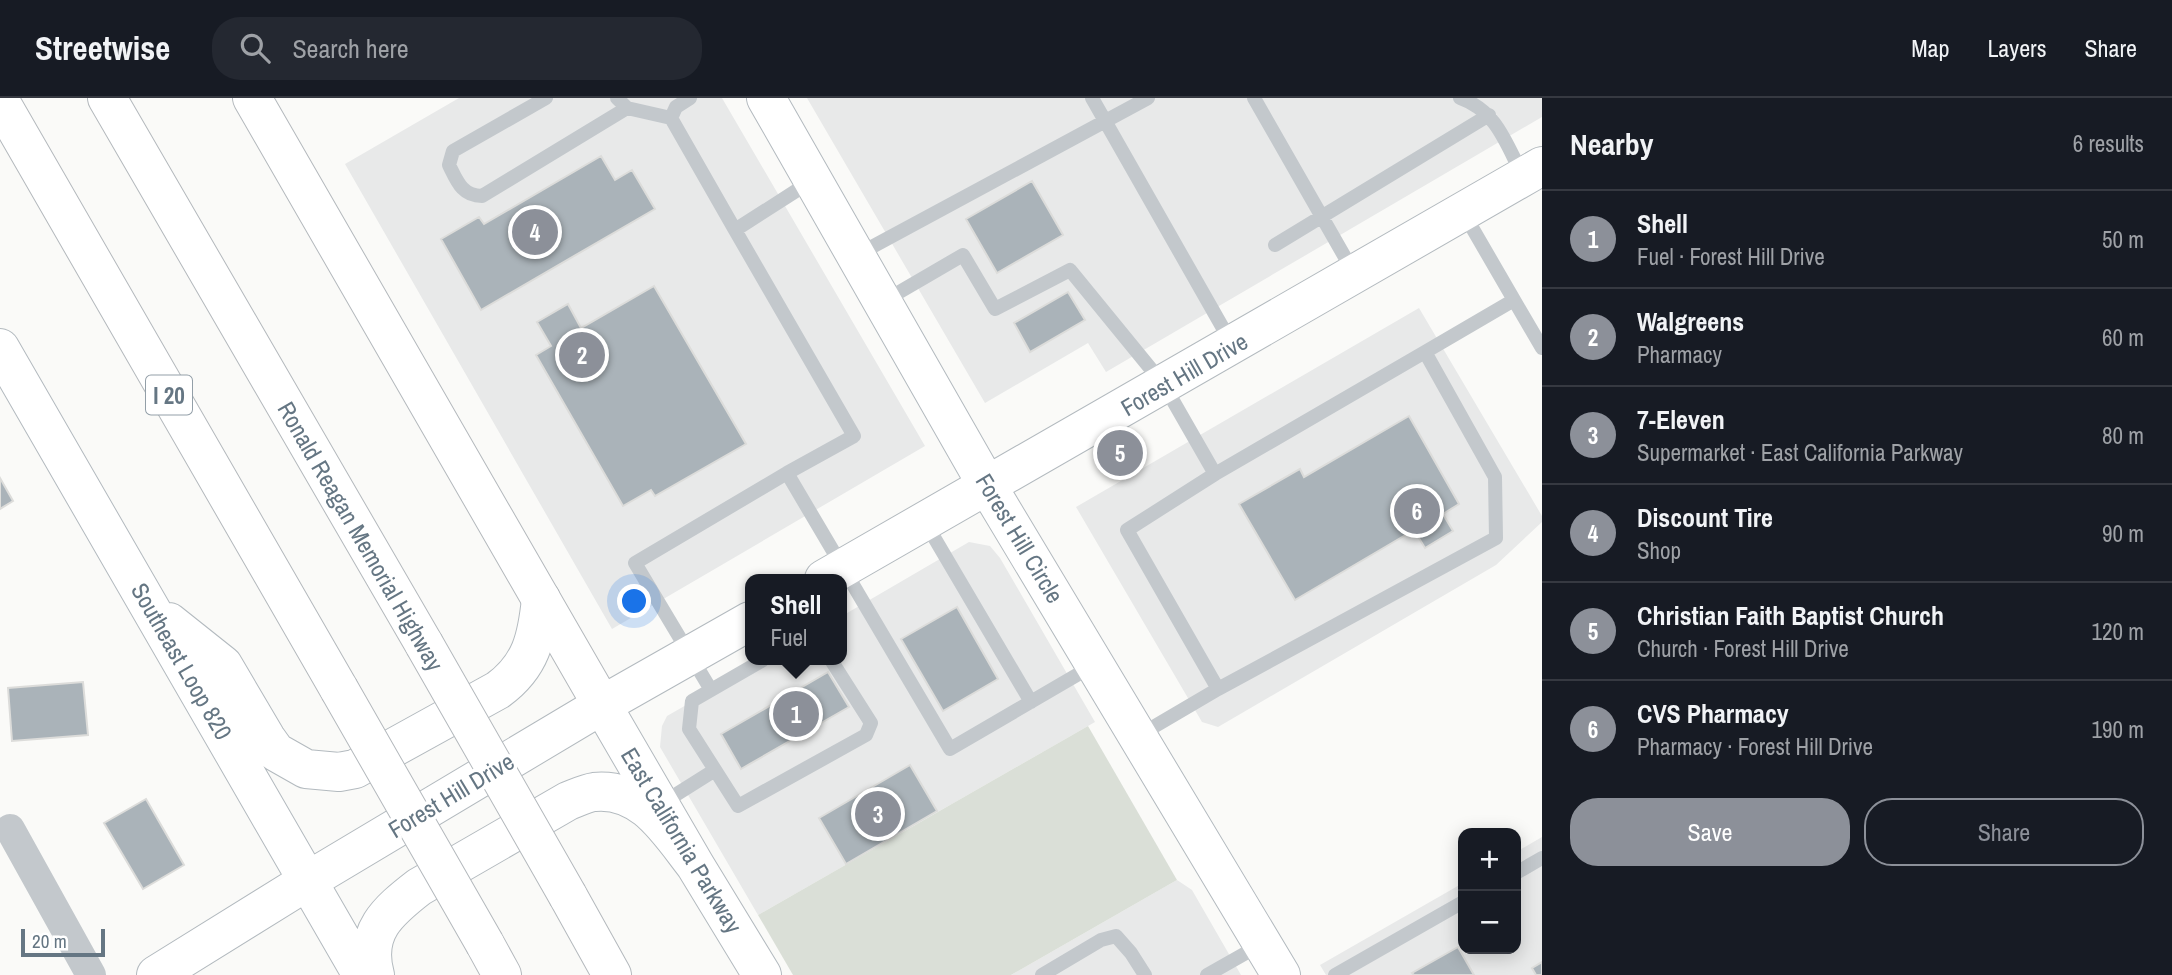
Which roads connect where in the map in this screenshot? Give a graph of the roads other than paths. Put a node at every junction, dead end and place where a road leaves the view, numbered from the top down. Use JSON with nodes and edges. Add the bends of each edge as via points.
{"nodes":[{"id":1,"x":107,"y":98,"type":"edge"},
{"id":2,"x":252,"y":98,"type":"edge"},
{"id":3,"x":546,"y":98,"type":"edge"},
{"id":4,"x":690,"y":98,"type":"edge"},
{"id":5,"x":765,"y":98,"type":"edge"},
{"id":6,"x":1092,"y":98,"type":"edge"},
{"id":7,"x":1148,"y":98,"type":"edge"},
{"id":8,"x":1254,"y":98,"type":"edge"},
{"id":9,"x":1460,"y":98,"type":"edge"},
{"id":10,"x":0,"y":102,"type":"edge"},
{"id":11,"x":622,"y":103,"type":"edge"},
{"id":12,"x":1489,"y":116,"type":"junction"},
{"id":13,"x":671,"y":118,"type":"junction"},
{"id":14,"x":1106,"y":122,"type":"junction"},
{"id":15,"x":1533,"y":172,"type":"edge"},
{"id":16,"x":813,"y":180,"type":"junction"},
{"id":17,"x":1464,"y":212,"type":"junction"},
{"id":18,"x":1321,"y":216,"type":"junction"},
{"id":19,"x":735,"y":230,"type":"junction"},
{"id":20,"x":1275,"y":245,"type":"dead end"},
{"id":21,"x":856,"y":256,"type":"junction"},
{"id":22,"x":1355,"y":274,"type":"junction"},
{"id":23,"x":1514,"y":300,"type":"junction"},
{"id":24,"x":883,"y":302,"type":"junction"},
{"id":25,"x":1232,"y":346,"type":"junction"},
{"id":26,"x":1542,"y":348,"type":"edge"},
{"id":27,"x":1425,"y":352,"type":"junction"},
{"id":28,"x":3,"y":361,"type":"edge"},
{"id":29,"x":1164,"y":385,"type":"junction"},
{"id":30,"x":787,"y":473,"type":"junction"},
{"id":31,"x":1215,"y":474,"type":"junction"},
{"id":32,"x":988,"y":486,"type":"junction"},
{"id":33,"x":925,"y":522,"type":"junction"},
{"id":34,"x":833,"y":574,"type":"edge"},
{"id":35,"x":847,"y":595,"type":"edge"},
{"id":36,"x":541,"y":599,"type":"junction"},
{"id":37,"x":151,"y":607,"type":"junction"},
{"id":38,"x":745,"y":624,"type":"edge"},
{"id":39,"x":691,"y":654,"type":"junction"},
{"id":40,"x":1095,"y":664,"type":"junction"},
{"id":41,"x":754,"y":665,"type":"edge"},
{"id":42,"x":834,"y":665,"type":"edge"},
{"id":43,"x":1218,"y":689,"type":"junction"},
{"id":44,"x":711,"y":690,"type":"junction"},
{"id":45,"x":1031,"y":702,"type":"junction"},
{"id":46,"x":602,"y":705,"type":"junction"},
{"id":47,"x":1138,"y":736,"type":"junction"},
{"id":48,"x":715,"y":769,"type":"junction"},
{"id":49,"x":660,"y":805,"type":"junction"},
{"id":50,"x":10,"y":829,"type":"dead end"},
{"id":51,"x":1542,"y":858,"type":"edge"},
{"id":52,"x":695,"y":865,"type":"junction"},
{"id":53,"x":1521,"y":870,"type":"edge"},
{"id":54,"x":309,"y":880,"type":"junction"},
{"id":55,"x":1458,"y":905,"type":"edge"},
{"id":56,"x":494,"y":959,"type":"edge"},
{"id":57,"x":1271,"y":959,"type":"edge"},
{"id":58,"x":91,"y":975,"type":"edge"},
{"id":59,"x":156,"y":975,"type":"edge"},
{"id":60,"x":362,"y":975,"type":"edge"},
{"id":61,"x":375,"y":975,"type":"edge"},
{"id":62,"x":612,"y":975,"type":"edge"},
{"id":63,"x":762,"y":975,"type":"edge"},
{"id":64,"x":1042,"y":975,"type":"edge"},
{"id":65,"x":1145,"y":975,"type":"edge"},
{"id":66,"x":1207,"y":975,"type":"edge"},
{"id":67,"x":1335,"y":975,"type":"edge"}],
"edges":[{"from":1,"to":62,"type":"main road","name":"Ronald Reagan Memorial Highway","bridge":true},
{"from":2,"to":36,"type":"main road","name":"East California Parkway"},
{"from":3,"to":11,"type":"lane","via":[[453,151],[449,165],[465,192],[482,196]]},
{"from":4,"to":13,"type":"lane","via":[[676,107]]},
{"from":5,"to":16,"type":"main road","name":"Forest Hill Circle"},
{"from":6,"to":14,"type":"lane"},
{"from":7,"to":14,"type":"lane"},
{"from":8,"to":18,"type":"lane"},
{"from":9,"to":12,"type":"lane"},
{"from":10,"to":56,"type":"main road","number":"I 20","bridge":true},
{"from":11,"to":13,"type":"lane"},
{"from":12,"to":15,"type":"lane"},
{"from":12,"to":18,"type":"lane"},
{"from":13,"to":19,"type":"lane"},
{"from":14,"to":21,"type":"lane"},
{"from":14,"to":25,"type":"lane"},
{"from":15,"to":17,"type":"main road","name":"Forest Hill Drive"},
{"from":16,"to":19,"type":"lane"},
{"from":16,"to":21,"type":"main road","name":"Forest Hill Circle"},
{"from":17,"to":22,"type":"main road","name":"Forest Hill Drive"},
{"from":17,"to":23,"type":"lane"},
{"from":18,"to":20,"type":"lane"},
{"from":18,"to":22,"type":"lane"},
{"from":19,"to":30,"type":"lane","via":[[854,436]]},
{"from":21,"to":24,"type":"main road","name":"Forest Hill Circle"},
{"from":22,"to":25,"type":"main road","name":"Forest Hill Drive"},
{"from":23,"to":26,"type":"lane"},
{"from":23,"to":27,"type":"lane"},
{"from":24,"to":29,"type":"lane","via":[[963,255],[995,309],[1070,270]]},
{"from":24,"to":32,"type":"main road","name":"Forest Hill Circle"},
{"from":25,"to":29,"type":"main road","name":"Forest Hill Drive"},
{"from":27,"to":31,"type":"lane"},
{"from":27,"to":43,"type":"lane","via":[[1495,477],[1496,538]]},
{"from":28,"to":37,"type":"main road","name":"Southeast Loop 820"},
{"from":29,"to":31,"type":"lane"},
{"from":29,"to":32,"type":"main road","name":"Forest Hill Drive"},
{"from":30,"to":34,"type":"lane"},
{"from":30,"to":39,"type":"lane","via":[[635,563]]},
{"from":31,"to":43,"type":"lane","via":[[1127,530]]},
{"from":32,"to":33,"type":"main road","name":"Forest Hill Drive"},
{"from":32,"to":40,"type":"main road","name":"Forest Hill Circle"},
{"from":33,"to":34,"type":"main road","name":"Forest Hill Drive"},
{"from":33,"to":45,"type":"lane"},
{"from":35,"to":45,"type":"lane","via":[[950,749]]},
{"from":36,"to":37,"type":"main road","via":[[532,649],[512,679],[370,762],[339,772],[306,769],[276,752],[223,666]]},
{"from":36,"to":46,"type":"main road","name":"East California Parkway"},
{"from":37,"to":54,"type":"main road","name":"Southeast Loop 820"},
{"from":38,"to":39,"type":"main road","name":"Forest Hill Drive"},
{"from":39,"to":44,"type":"lane"},
{"from":39,"to":46,"type":"main road","name":"Forest Hill Drive"},
{"from":40,"to":45,"type":"lane"},
{"from":40,"to":47,"type":"main road","name":"Forest Hill Circle"},
{"from":41,"to":44,"type":"lane"},
{"from":42,"to":48,"type":"lane","via":[[871,723],[866,735],[738,806]]},
{"from":43,"to":47,"type":"lane"},
{"from":44,"to":48,"type":"lane","via":[[692,701],[689,729]]},
{"from":46,"to":49,"type":"main road","name":"East California Parkway"},
{"from":46,"to":54,"type":"main road","name":"Forest Hill Drive"},
{"from":47,"to":57,"type":"main road","name":"Forest Hill Circle"},
{"from":48,"to":49,"type":"lane"},
{"from":49,"to":52,"type":"main road","name":"East California Parkway"},
{"from":50,"to":58,"type":"street"},
{"from":51,"to":53,"type":"lane"},
{"from":52,"to":61,"type":"main road","via":[[653,811],[629,797],[593,792],[568,801],[398,903],[373,939]]},
{"from":52,"to":63,"type":"main road","name":"East California Parkway"},
{"from":54,"to":59,"type":"main road","name":"Forest Hill Drive"},
{"from":54,"to":60,"type":"main road","name":"Southeast Loop 820"},
{"from":55,"to":67,"type":"lane"},
{"from":57,"to":66,"type":"lane"},
{"from":64,"to":65,"type":"lane","via":[[1116,936]]}]}
